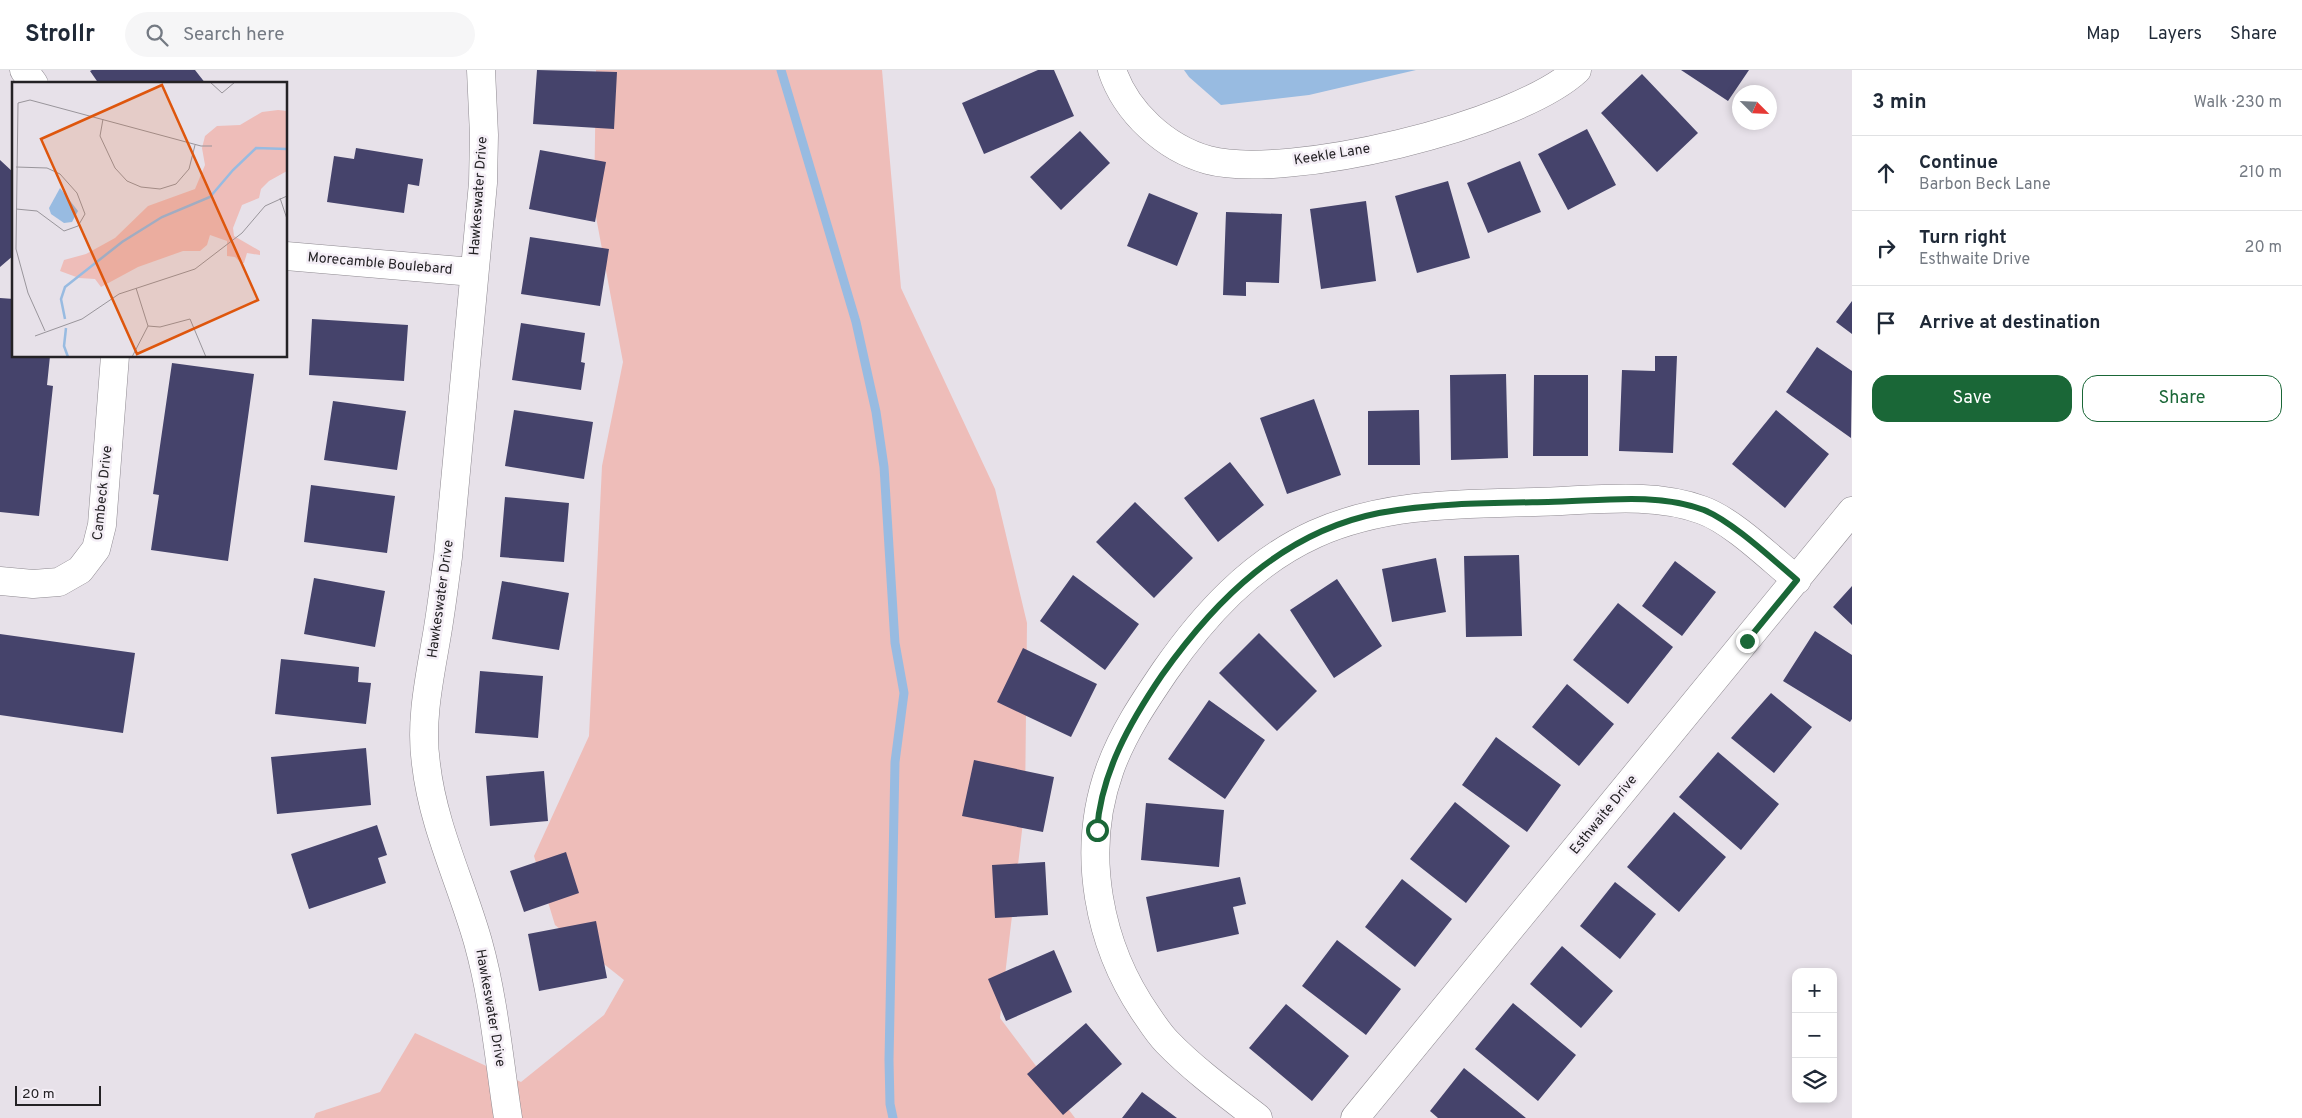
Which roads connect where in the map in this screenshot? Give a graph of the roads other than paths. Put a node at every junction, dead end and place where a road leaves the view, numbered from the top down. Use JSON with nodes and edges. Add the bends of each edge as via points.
{"nodes":[{"id":1,"x":24,"y":70,"type":"edge"},
{"id":2,"x":481,"y":70,"type":"edge"},
{"id":3,"x":1112,"y":70,"type":"edge"},
{"id":4,"x":1577,"y":70,"type":"edge"},
{"id":5,"x":33,"y":82,"type":"edge"},
{"id":6,"x":288,"y":256,"type":"edge"},
{"id":7,"x":473,"y":272,"type":"junction"},
{"id":8,"x":115,"y":358,"type":"edge"},
{"id":9,"x":1852,"y":511,"type":"edge"},
{"id":10,"x":1797,"y":580,"type":"junction"},
{"id":11,"x":0,"y":581,"type":"edge"},
{"id":12,"x":508,"y":1118,"type":"edge"},
{"id":13,"x":1258,"y":1118,"type":"edge"},
{"id":14,"x":1355,"y":1118,"type":"edge"}],
"edges":[{"from":1,"to":5,"type":"street"},
{"from":2,"to":7,"type":"street","name":"Hawkeswater Drive","via":[[483,183]]},
{"from":3,"to":4,"type":"street","name":"Keekle Lane","via":[[1131,108],[1176,147],[1207,160],[1236,165],[1266,165],[1350,155],[1415,140],[1543,94]]},
{"from":6,"to":7,"type":"street","name":"Morecamble Boulebard"},
{"from":7,"to":12,"type":"street","name":"Hawkeswater Drive","via":[[448,557],[427,685],[425,763],[433,805],[487,981]]},
{"from":8,"to":11,"type":"street","name":"Cambeck Drive","via":[[102,525],[96,549],[80,570],[59,582]]},
{"from":9,"to":10,"type":"street","name":"Esthwaite Drive"},
{"from":10,"to":13,"type":"street","via":[[1730,526],[1706,511],[1684,504],[1629,499],[1454,505],[1376,514],[1314,535],[1279,554],[1215,607],[1188,638],[1127,729],[1110,770],[1098,814],[1094,862],[1099,904],[1111,947],[1142,1009],[1164,1040]]},
{"from":10,"to":14,"type":"street","name":"Esthwaite Drive"}]}
